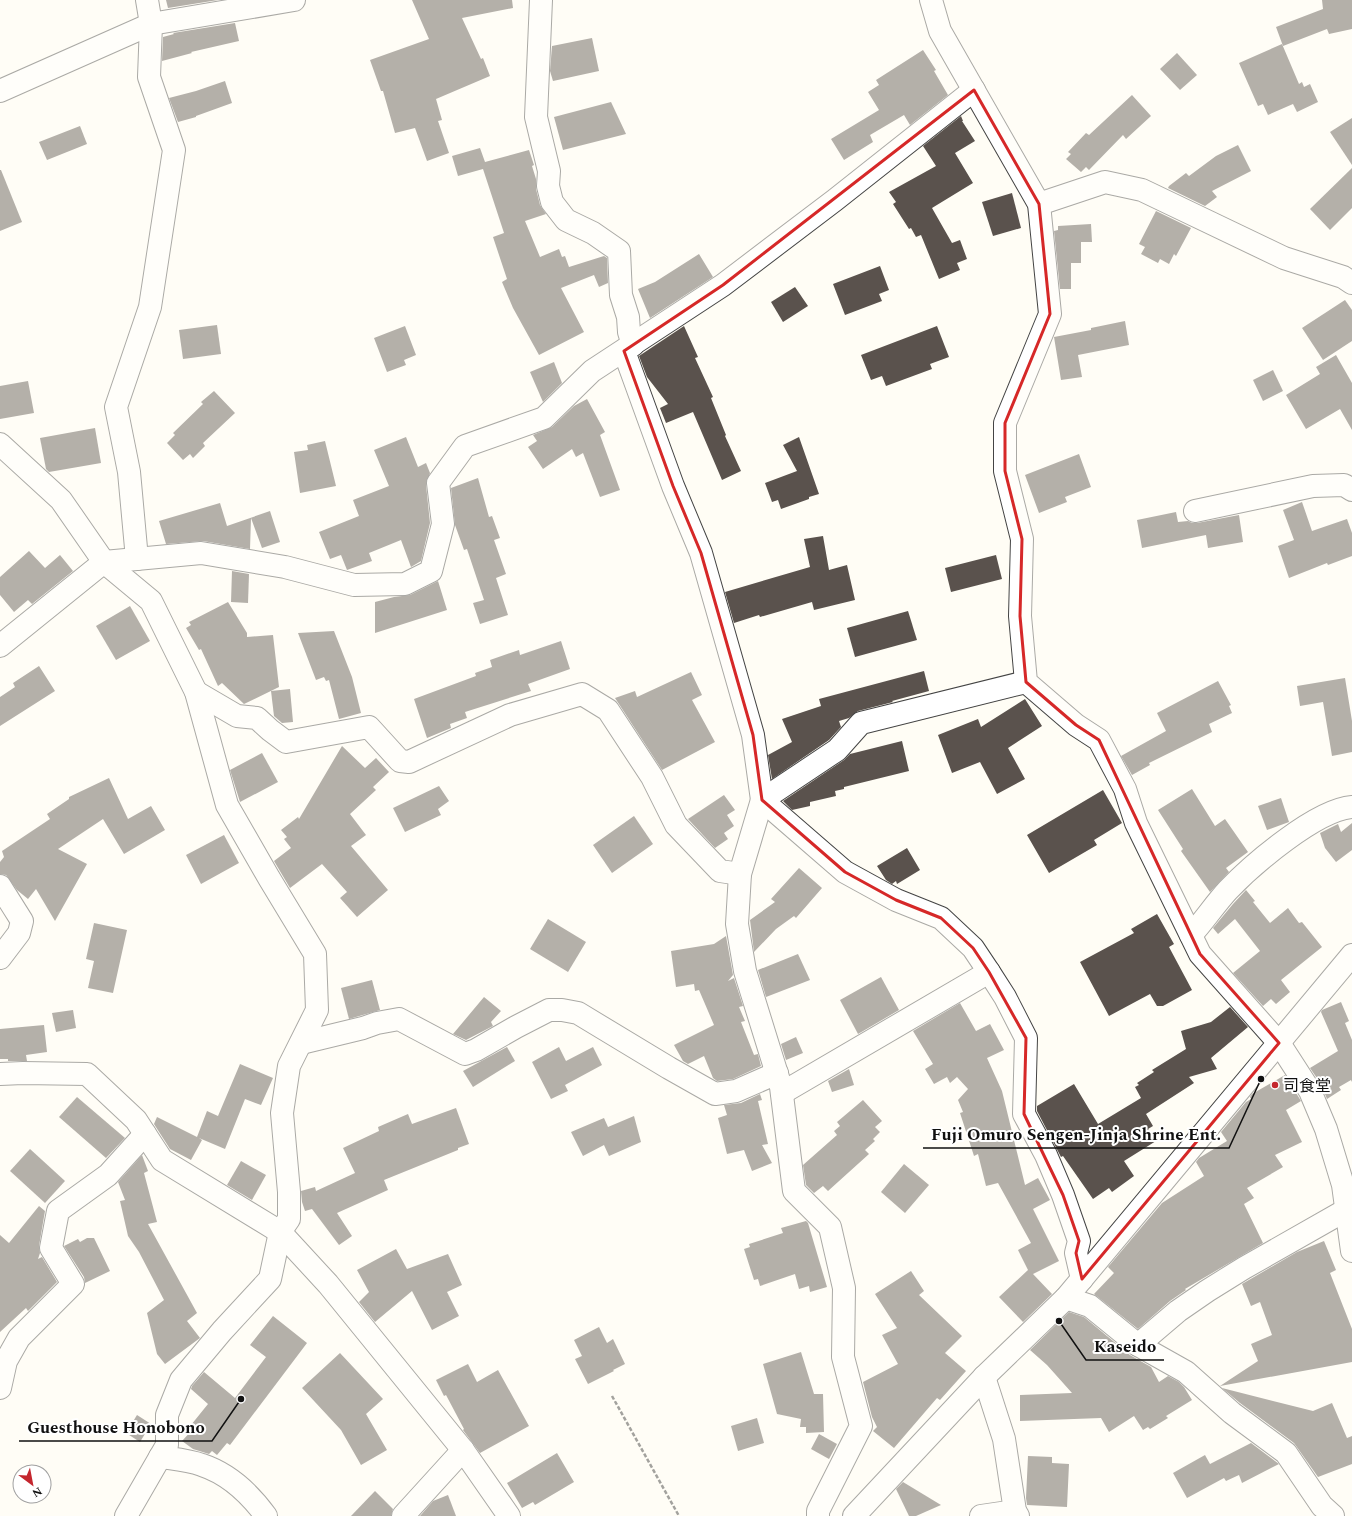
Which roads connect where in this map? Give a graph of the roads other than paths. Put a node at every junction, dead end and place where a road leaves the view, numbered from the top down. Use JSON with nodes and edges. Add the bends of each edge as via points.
{"nodes":[{"id":1,"x":147,"y":0,"type":"edge"},
{"id":2,"x":294,"y":0,"type":"edge"},
{"id":3,"x":541,"y":0,"type":"edge"},
{"id":4,"x":931,"y":0,"type":"edge"},
{"id":5,"x":151,"y":24,"type":"junction"},
{"id":6,"x":974,"y":90,"type":"junction"},
{"id":7,"x":0,"y":91,"type":"edge"},
{"id":8,"x":1039,"y":204,"type":"junction"},
{"id":9,"x":1352,"y":283,"type":"edge"},
{"id":10,"x":629,"y":348,"type":"junction"},
{"id":11,"x":0,"y":444,"type":"edge"},
{"id":12,"x":1352,"y":490,"type":"edge"},
{"id":13,"x":1195,"y":510,"type":"dead end"},
{"id":14,"x":137,"y":559,"type":"junction"},
{"id":15,"x":104,"y":562,"type":"junction"},
{"id":16,"x":0,"y":646,"type":"edge"},
{"id":17,"x":1026,"y":682,"type":"junction"},
{"id":18,"x":196,"y":692,"type":"junction"},
{"id":19,"x":762,"y":800,"type":"junction"},
{"id":20,"x":1352,"y":806,"type":"edge"},
{"id":21,"x":740,"y":874,"type":"junction"},
{"id":22,"x":0,"y":886,"type":"edge"},
{"id":23,"x":1191,"y":935,"type":"junction"},
{"id":24,"x":1352,"y":955,"type":"edge"},
{"id":25,"x":0,"y":958,"type":"edge"},
{"id":26,"x":989,"y":972,"type":"junction"},
{"id":27,"x":301,"y":1043,"type":"junction"},
{"id":28,"x":1279,"y":1043,"type":"junction"},
{"id":29,"x":777,"y":1073,"type":"junction"},
{"id":30,"x":0,"y":1074,"type":"edge"},
{"id":31,"x":782,"y":1093,"type":"junction"},
{"id":32,"x":145,"y":1134,"type":"junction"},
{"id":33,"x":1347,"y":1184,"type":"edge"},
{"id":34,"x":1346,"y":1210,"type":"junction"},
{"id":35,"x":280,"y":1232,"type":"junction"},
{"id":36,"x":1352,"y":1251,"type":"edge"},
{"id":37,"x":1082,"y":1279,"type":"junction"},
{"id":38,"x":1066,"y":1298,"type":"junction"},
{"id":39,"x":1138,"y":1345,"type":"junction"},
{"id":40,"x":984,"y":1377,"type":"junction"},
{"id":41,"x":0,"y":1388,"type":"edge"},
{"id":42,"x":463,"y":1450,"type":"junction"},
{"id":43,"x":160,"y":1457,"type":"junction"},
{"id":44,"x":1017,"y":1514,"type":"edge"},
{"id":45,"x":126,"y":1516,"type":"edge"},
{"id":46,"x":266,"y":1516,"type":"edge"},
{"id":47,"x":403,"y":1516,"type":"edge"},
{"id":48,"x":509,"y":1516,"type":"edge"},
{"id":49,"x":818,"y":1516,"type":"edge"},
{"id":50,"x":854,"y":1516,"type":"edge"},
{"id":51,"x":980,"y":1516,"type":"edge"},
{"id":52,"x":1333,"y":1516,"type":"edge"}],
"edges":[{"from":1,"to":5,"type":"street"},
{"from":2,"to":5,"type":"street"},
{"from":3,"to":10,"type":"street","via":[[536,118],[549,170],[548,186],[552,202],[566,220],[593,233],[619,251],[622,294],[628,317]]},
{"from":4,"to":6,"type":"street","via":[[940,31]]},
{"from":5,"to":7,"type":"street"},
{"from":5,"to":14,"type":"street","via":[[149,77],[174,150],[150,307],[116,407],[129,472]]},
{"from":6,"to":8,"type":"street"},
{"from":6,"to":10,"type":"street","via":[[729,280]]},
{"from":8,"to":9,"type":"street","via":[[1105,182],[1142,190],[1284,258],[1343,277]]},
{"from":8,"to":17,"type":"street","via":[[1050,314],[1005,423],[1005,471],[1022,539],[1020,616]]},
{"from":10,"to":14,"type":"street","via":[[592,371],[544,418],[465,446],[438,483],[443,524],[431,571],[405,584],[354,585],[285,567],[201,553]]},
{"from":10,"to":19,"type":"street","via":[[673,486],[701,553],[753,735]]},
{"from":11,"to":15,"type":"street","via":[[61,500]]},
{"from":12,"to":13,"type":"street","via":[[1344,485],[1313,486]]},
{"from":14,"to":15,"type":"street"},
{"from":15,"to":16,"type":"street"},
{"from":15,"to":18,"type":"street","via":[[150,602]]},
{"from":17,"to":19,"type":"street","via":[[861,723],[837,750]]},
{"from":17,"to":23,"type":"street","via":[[1076,725],[1099,740],[1125,789],[1136,822]]},
{"from":18,"to":21,"type":"street","via":[[237,716],[258,718],[286,742],[369,727],[400,761],[409,762],[510,715],[582,694],[608,710],[652,777],[676,825],[720,871]]},
{"from":18,"to":27,"type":"street","via":[[227,805],[315,954],[317,1010]]},
{"from":19,"to":21,"type":"street"},
{"from":19,"to":26,"type":"street","via":[[845,872],[896,900],[940,918],[973,948]]},
{"from":20,"to":23,"type":"street","via":[[1342,807],[1309,825],[1264,857],[1228,891]]},
{"from":21,"to":29,"type":"street","via":[[737,924],[745,972]]},
{"from":22,"to":25,"type":"street","via":[[22,921],[19,933]]},
{"from":23,"to":28,"type":"street","via":[[1200,954]]},
{"from":24,"to":28,"type":"street"},
{"from":26,"to":31,"type":"street"},
{"from":26,"to":37,"type":"street","via":[[1026,1038],[1024,1114],[1046,1155],[1063,1195],[1079,1241],[1076,1253]]},
{"from":27,"to":29,"type":"street","via":[[399,1019],[465,1054],[549,1010],[562,1010],[578,1013],[715,1094],[736,1091]]},
{"from":27,"to":35,"type":"street","via":[[289,1066],[282,1113],[289,1219]]},
{"from":28,"to":33,"type":"street","via":[[1310,1091]]},
{"from":28,"to":37,"type":"street"},
{"from":29,"to":31,"type":"street"},
{"from":30,"to":32,"type":"street","via":[[86,1074],[136,1120]]},
{"from":31,"to":49,"type":"street","via":[[794,1191],[830,1227],[832,1234],[844,1288],[843,1357],[861,1426],[818,1511]]},
{"from":32,"to":35,"type":"street","via":[[162,1160]]},
{"from":32,"to":41,"type":"street","via":[[108,1175],[58,1211],[51,1248],[73,1284],[19,1338],[6,1361]]},
{"from":33,"to":34,"type":"street"},
{"from":34,"to":36,"type":"street"},
{"from":34,"to":39,"type":"street","via":[[1207,1291],[1178,1311]]},
{"from":35,"to":42,"type":"street","via":[[328,1284]]},
{"from":35,"to":43,"type":"street","via":[[270,1279],[181,1380],[167,1415],[167,1445]]},
{"from":37,"to":38,"type":"street"},
{"from":38,"to":39,"type":"street","via":[[1090,1306]]},
{"from":38,"to":40,"type":"street"},
{"from":39,"to":52,"type":"street","via":[[1186,1372],[1232,1413],[1286,1453],[1322,1506]]},
{"from":40,"to":44,"type":"street","via":[[1004,1438]]},
{"from":40,"to":50,"type":"street"},
{"from":42,"to":47,"type":"street"},
{"from":42,"to":48,"type":"street"},
{"from":43,"to":45,"type":"street"},
{"from":43,"to":46,"type":"street","via":[[202,1464],[230,1478]]},
{"from":44,"to":51,"type":"street"}]}
